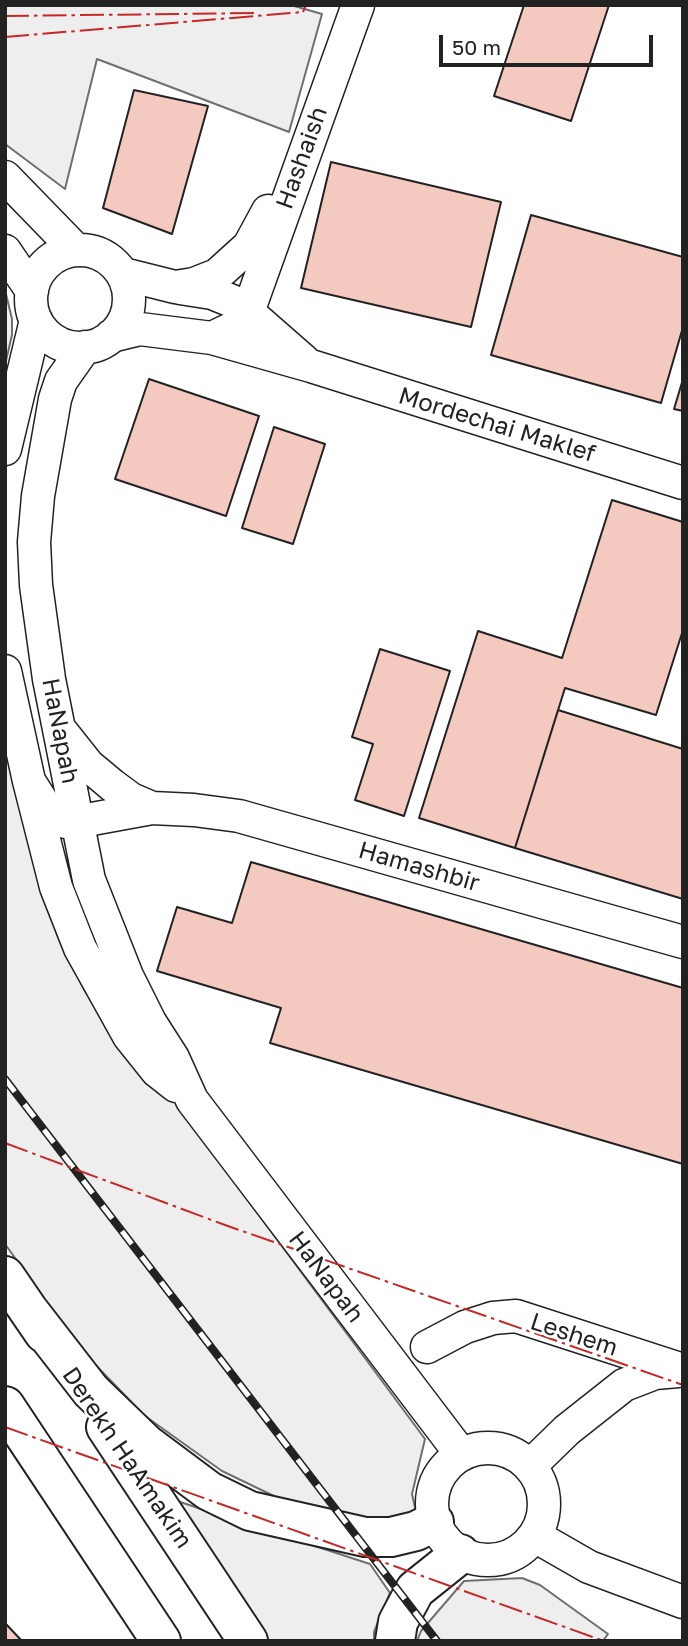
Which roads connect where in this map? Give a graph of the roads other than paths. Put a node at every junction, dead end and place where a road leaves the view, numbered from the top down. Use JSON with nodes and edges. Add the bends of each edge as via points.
{"nodes":[{"id":1,"x":358,"y":5,"type":"edge"},
{"id":2,"x":318,"y":113,"type":"junction"},
{"id":3,"x":5,"y":177,"type":"edge"},
{"id":4,"x":76,"y":250,"type":"junction"},
{"id":5,"x":5,"y":251,"type":"edge"},
{"id":6,"x":123,"y":274,"type":"junction"},
{"id":7,"x":175,"y":287,"type":"junction"},
{"id":8,"x":34,"y":305,"type":"junction"},
{"id":9,"x":248,"y":312,"type":"junction"},
{"id":10,"x":212,"y":338,"type":"junction"},
{"id":11,"x":98,"y":342,"type":"junction"},
{"id":12,"x":311,"y":366,"type":"junction"},
{"id":13,"x":5,"y":449,"type":"edge"},
{"id":14,"x":683,"y":483,"type":"edge"},
{"id":15,"x":5,"y":671,"type":"edge"},
{"id":16,"x":58,"y":727,"type":"junction"},
{"id":17,"x":29,"y":781,"type":"junction"},
{"id":18,"x":152,"y":808,"type":"junction"},
{"id":19,"x":77,"y":823,"type":"junction"},
{"id":20,"x":683,"y":942,"type":"edge"},
{"id":21,"x":192,"y":1100,"type":"junction"},
{"id":22,"x":5,"y":1276,"type":"edge"},
{"id":23,"x":29,"y":1311,"type":"junction"},
{"id":24,"x":427,"y":1347,"type":"dead end"},
{"id":25,"x":683,"y":1371,"type":"edge"},
{"id":26,"x":5,"y":1406,"type":"edge"},
{"id":27,"x":461,"y":1454,"type":"junction"},
{"id":28,"x":530,"y":1466,"type":"junction"},
{"id":29,"x":434,"y":1522,"type":"junction"},
{"id":30,"x":535,"y":1536,"type":"junction"},
{"id":31,"x":460,"y":1554,"type":"junction"},
{"id":32,"x":683,"y":1602,"type":"edge"},
{"id":33,"x":161,"y":1641,"type":"edge"},
{"id":34,"x":248,"y":1641,"type":"edge"},
{"id":35,"x":395,"y":1641,"type":"edge"}],
"edges":[{"from":1,"to":2,"type":"street","name":"Hashaish"},
{"from":2,"to":7,"type":"street","name":"Mordechai Maklef","via":[[249,246],[217,275]]},
{"from":2,"to":9,"type":"street","name":"Hashaish"},
{"from":3,"to":4,"type":"street"},
{"from":4,"to":6,"type":"street","via":[[103,255]]},
{"from":4,"to":8,"type":"street","via":[[60,254],[37,275]]},
{"from":5,"to":8,"type":"street"},
{"from":6,"to":7,"type":"street","name":"Mordechai Maklef"},
{"from":6,"to":11,"type":"street","via":[[128,307],[119,328]]},
{"from":7,"to":9,"type":"street","name":"Mordechai Maklef","via":[[212,293]]},
{"from":8,"to":11,"type":"street","via":[[44,332],[57,341],[71,347]]},
{"from":8,"to":13,"type":"street"},
{"from":9,"to":10,"type":"street","via":[[233,328]]},
{"from":9,"to":12,"type":"street","name":"Mordechai Maklef"},
{"from":10,"to":11,"type":"street","name":"Mordechai Maklef","via":[[140,329]]},
{"from":10,"to":12,"type":"street","name":"Mordechai Maklef"},
{"from":11,"to":16,"type":"street","name":"HaNapah","via":[[66,373],[55,399],[38,496],[36,585]]},
{"from":12,"to":14,"type":"street","name":"Mordechai Maklef"},
{"from":15,"to":17,"type":"street","name":"HaNapah"},
{"from":16,"to":18,"type":"street","name":"Hamashbir","via":[[88,765],[131,799]]},
{"from":16,"to":19,"type":"street","name":"HaNapah"},
{"from":17,"to":19,"type":"street","via":[[53,815]]},
{"from":17,"to":21,"type":"street","name":"HaNapah","via":[[56,887],[90,968],[129,1036],[157,1070]]},
{"from":18,"to":19,"type":"street","name":"Hamashbir"},
{"from":18,"to":20,"type":"street","name":"Hamashbir","via":[[239,816]]},
{"from":19,"to":21,"type":"street","name":"HaNapah","via":[[89,880],[113,946]]},
{"from":21,"to":27,"type":"street","name":"HaNapah"},
{"from":22,"to":23,"type":"highway","name":"Derekh HaAmakim"},
{"from":23,"to":29,"type":"highway","via":[[92,1391],[146,1444],[209,1491],[250,1511],[365,1537],[391,1537]]},
{"from":23,"to":34,"type":"highway","name":"Derekh HaAmakim"},
{"from":24,"to":25,"type":"street","name":"Leshem","via":[[466,1327],[516,1316]]},
{"from":25,"to":28,"type":"street","name":"Leshem","via":[[655,1373],[624,1385]]},
{"from":26,"to":33,"type":"highway"},
{"from":27,"to":28,"type":"street","via":[[498,1448]]},
{"from":27,"to":29,"type":"street","via":[[448,1464],[433,1491]]},
{"from":28,"to":30,"type":"street","via":[[545,1500]]},
{"from":29,"to":31,"type":"street","via":[[440,1535]]},
{"from":30,"to":31,"type":"street","via":[[524,1548],[501,1559],[476,1560]]},
{"from":30,"to":32,"type":"street","via":[[589,1567]]},
{"from":31,"to":35,"type":"highway","via":[[415,1590],[398,1622]]}]}
